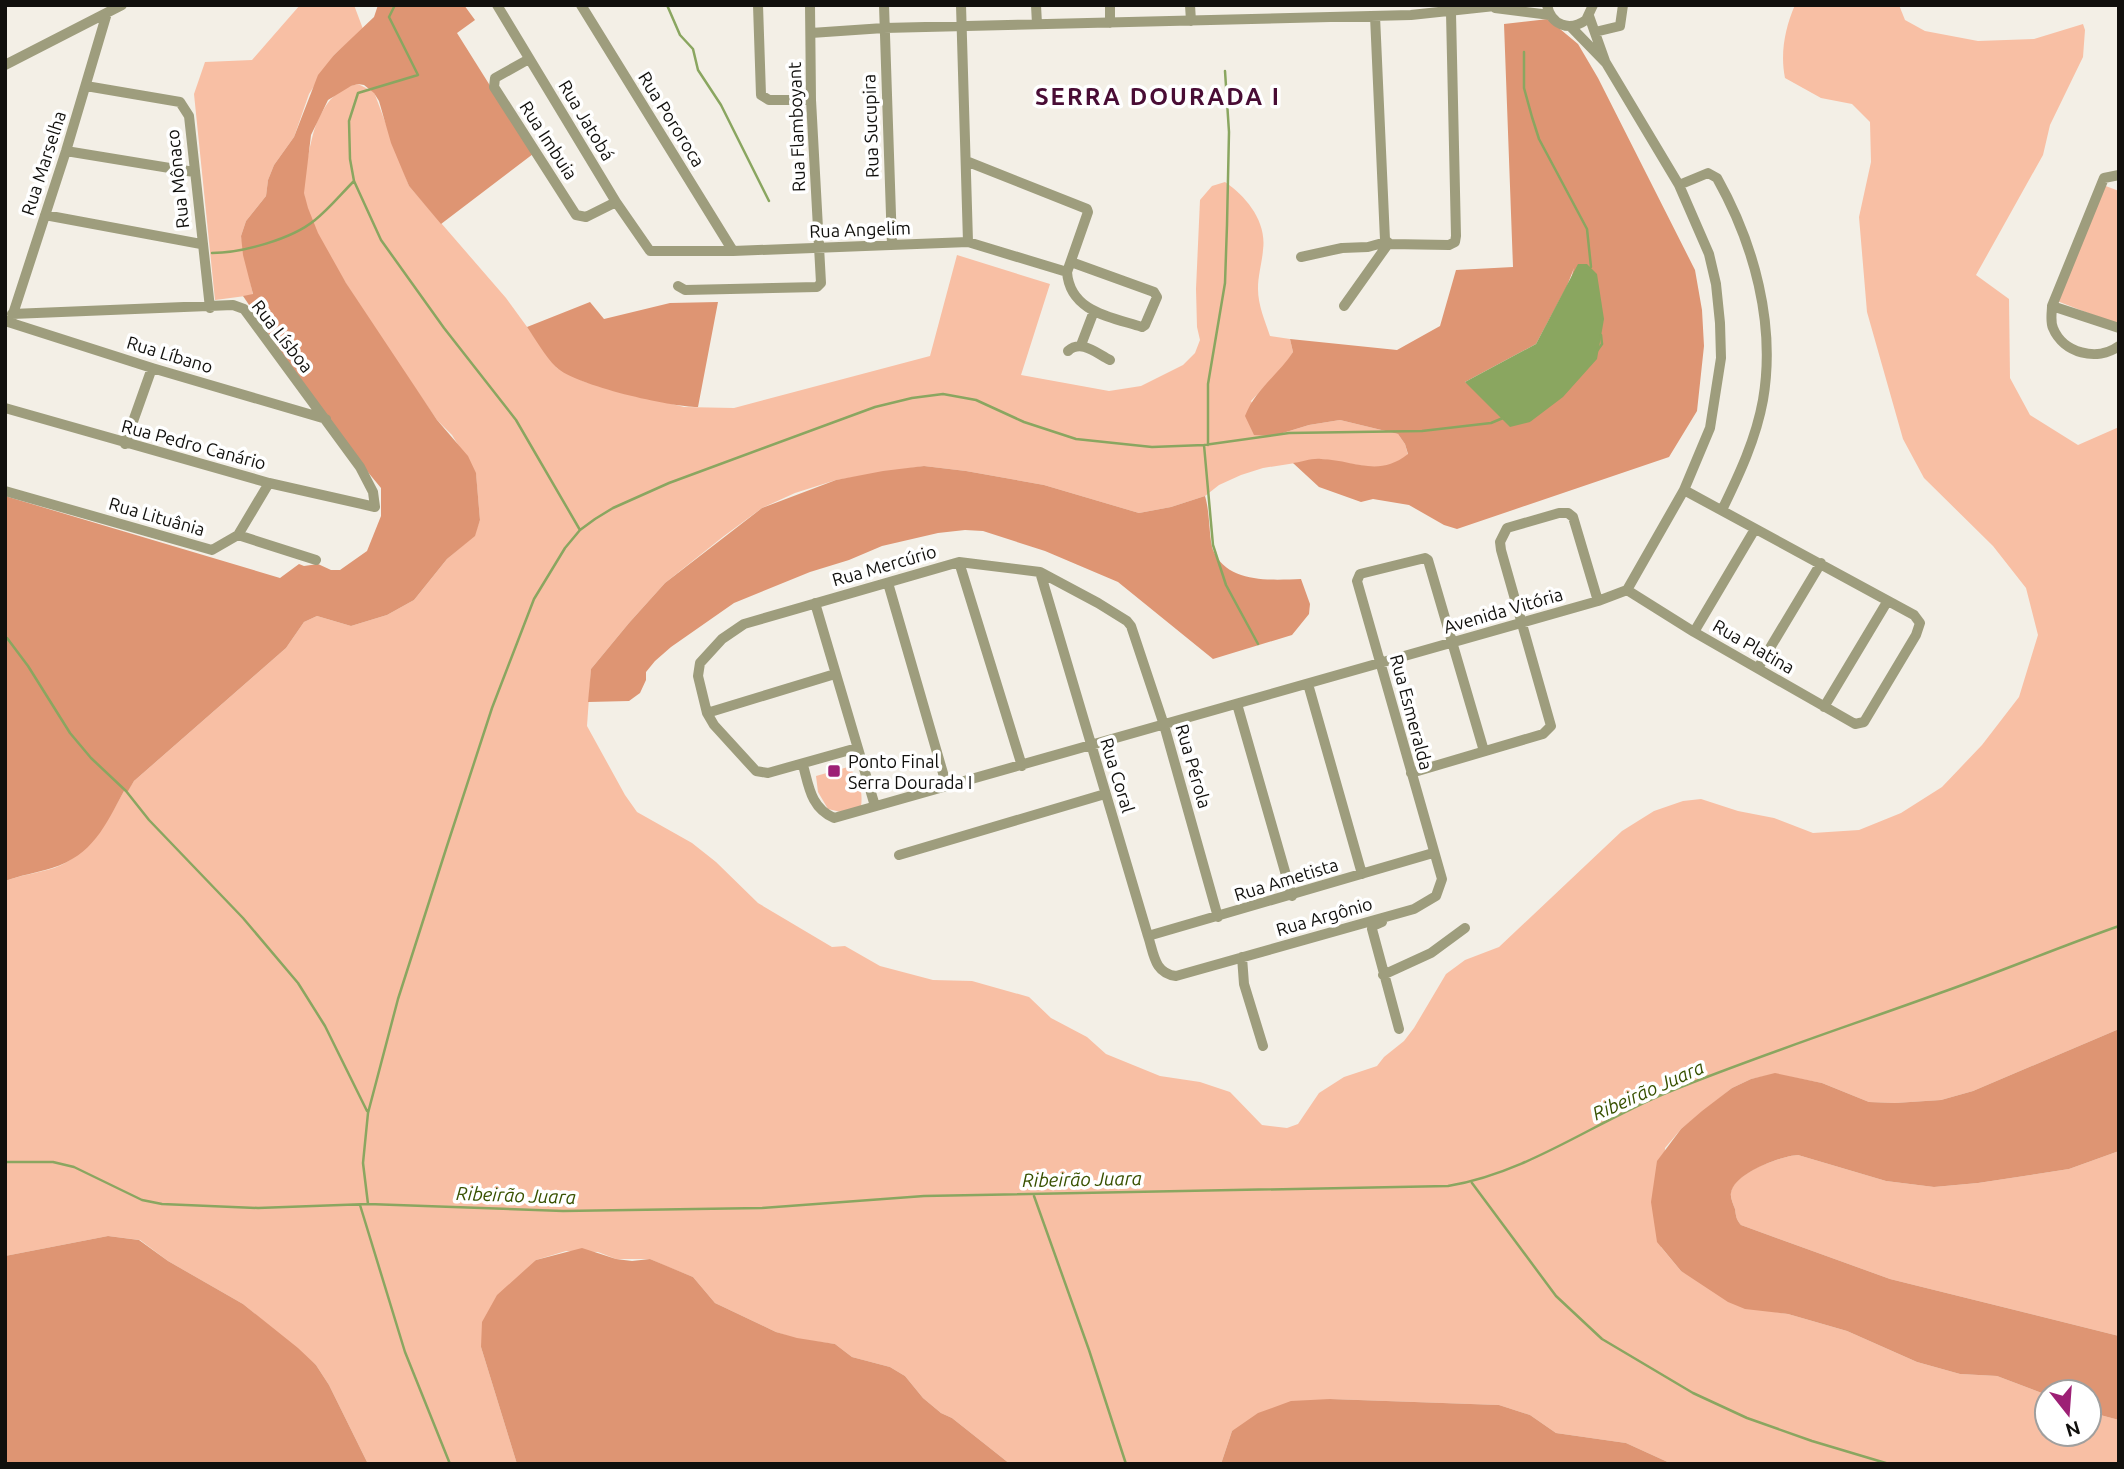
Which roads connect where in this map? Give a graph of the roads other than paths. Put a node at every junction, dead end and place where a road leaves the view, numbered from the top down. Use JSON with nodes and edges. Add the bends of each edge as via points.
{"nodes":[{"id":1,"x":122,"y":5,"type":"edge"},
{"id":2,"x":497,"y":5,"type":"edge"},
{"id":3,"x":581,"y":5,"type":"edge"},
{"id":4,"x":758,"y":5,"type":"edge"},
{"id":5,"x":810,"y":5,"type":"edge"},
{"id":6,"x":884,"y":5,"type":"edge"},
{"id":7,"x":961,"y":5,"type":"edge"},
{"id":8,"x":1036,"y":5,"type":"edge"},
{"id":9,"x":1110,"y":5,"type":"edge"},
{"id":10,"x":1190,"y":5,"type":"edge"},
{"id":11,"x":1263,"y":5,"type":"edge"},
{"id":12,"x":1623,"y":5,"type":"edge"},
{"id":13,"x":1498,"y":7,"type":"edge"},
{"id":14,"x":1411,"y":10,"type":"edge"},
{"id":15,"x":1548,"y":10,"type":"edge"},
{"id":16,"x":1338,"y":11,"type":"edge"},
{"id":17,"x":1591,"y":11,"type":"edge"},
{"id":18,"x":107,"y":13,"type":"junction"},
{"id":19,"x":1451,"y":13,"type":"junction"},
{"id":20,"x":1374,"y":16,"type":"junction"},
{"id":21,"x":1264,"y":19,"type":"junction"},
{"id":22,"x":1191,"y":21,"type":"junction"},
{"id":23,"x":1110,"y":23,"type":"junction"},
{"id":24,"x":1037,"y":24,"type":"junction"},
{"id":25,"x":961,"y":27,"type":"junction"},
{"id":26,"x":1571,"y":27,"type":"junction"},
{"id":27,"x":884,"y":28,"type":"junction"},
{"id":28,"x":1595,"y":32,"type":"junction"},
{"id":29,"x":811,"y":33,"type":"junction"},
{"id":30,"x":529,"y":59,"type":"junction"},
{"id":31,"x":1606,"y":63,"type":"junction"},
{"id":32,"x":5,"y":65,"type":"edge"},
{"id":33,"x":86,"y":86,"type":"junction"},
{"id":34,"x":811,"y":100,"type":"junction"},
{"id":35,"x":66,"y":151,"type":"junction"},
{"id":36,"x":966,"y":162,"type":"junction"},
{"id":37,"x":194,"y":172,"type":"junction"},
{"id":38,"x":2119,"y":175,"type":"edge"},
{"id":39,"x":1679,"y":185,"type":"junction"},
{"id":40,"x":616,"y":202,"type":"junction"},
{"id":41,"x":44,"y":215,"type":"junction"},
{"id":42,"x":968,"y":242,"type":"junction"},
{"id":43,"x":1386,"y":242,"type":"junction"},
{"id":44,"x":201,"y":244,"type":"junction"},
{"id":45,"x":892,"y":245,"type":"junction"},
{"id":46,"x":818,"y":247,"type":"junction"},
{"id":47,"x":650,"y":251,"type":"joint"},
{"id":48,"x":733,"y":251,"type":"junction"},
{"id":49,"x":1301,"y":257,"type":"dead end"},
{"id":50,"x":1069,"y":267,"type":"junction"},
{"id":51,"x":678,"y":286,"type":"dead end"},
{"id":52,"x":1344,"y":306,"type":"dead end"},
{"id":53,"x":2052,"y":306,"type":"junction"},
{"id":54,"x":210,"y":308,"type":"junction"},
{"id":55,"x":1094,"y":312,"type":"junction"},
{"id":56,"x":9,"y":319,"type":"edge"},
{"id":57,"x":2119,"y":328,"type":"edge"},
{"id":58,"x":1080,"y":345,"type":"junction"},
{"id":59,"x":2119,"y":346,"type":"edge"},
{"id":60,"x":1068,"y":351,"type":"dead end"},
{"id":61,"x":2078,"y":353,"type":"junction"},
{"id":62,"x":2119,"y":355,"type":"edge"},
{"id":63,"x":1110,"y":360,"type":"dead end"},
{"id":64,"x":152,"y":368,"type":"junction"},
{"id":65,"x":5,"y":408,"type":"edge"},
{"id":66,"x":326,"y":419,"type":"junction"},
{"id":67,"x":125,"y":444,"type":"junction"},
{"id":68,"x":269,"y":483,"type":"junction"},
{"id":69,"x":1685,"y":490,"type":"junction"},
{"id":70,"x":5,"y":491,"type":"edge"},
{"id":71,"x":375,"y":508,"type":"joint"},
{"id":72,"x":1722,"y":510,"type":"junction"},
{"id":73,"x":1755,"y":529,"type":"junction"},
{"id":74,"x":238,"y":536,"type":"junction"},
{"id":75,"x":316,"y":560,"type":"dead end"},
{"id":76,"x":959,"y":562,"type":"junction"},
{"id":77,"x":1821,"y":563,"type":"junction"},
{"id":78,"x":1040,"y":572,"type":"junction"},
{"id":79,"x":888,"y":583,"type":"junction"},
{"id":80,"x":1628,"y":590,"type":"junction"},
{"id":81,"x":1598,"y":601,"type":"junction"},
{"id":82,"x":1887,"y":602,"type":"junction"},
{"id":83,"x":815,"y":603,"type":"junction"},
{"id":84,"x":1524,"y":623,"type":"junction"},
{"id":85,"x":1131,"y":626,"type":"joint"},
{"id":86,"x":1694,"y":632,"type":"junction"},
{"id":87,"x":1451,"y":643,"type":"junction"},
{"id":88,"x":1381,"y":663,"type":"junction"},
{"id":89,"x":1758,"y":668,"type":"junction"},
{"id":90,"x":835,"y":674,"type":"junction"},
{"id":91,"x":1308,"y":684,"type":"junction"},
{"id":92,"x":1237,"y":704,"type":"junction"},
{"id":93,"x":1824,"y":707,"type":"junction"},
{"id":94,"x":707,"y":713,"type":"junction"},
{"id":95,"x":1164,"y":724,"type":"junction"},
{"id":96,"x":1091,"y":746,"type":"junction"},
{"id":97,"x":857,"y":748,"type":"junction"},
{"id":98,"x":1484,"y":751,"type":"junction"},
{"id":99,"x":803,"y":765,"type":"junction"},
{"id":100,"x":1022,"y":766,"type":"junction"},
{"id":101,"x":1411,"y":773,"type":"junction"},
{"id":102,"x":947,"y":787,"type":"junction"},
{"id":103,"x":1105,"y":794,"type":"junction"},
{"id":104,"x":875,"y":806,"type":"junction"},
{"id":105,"x":1433,"y":853,"type":"junction"},
{"id":106,"x":898,"y":855,"type":"dead end"},
{"id":107,"x":1362,"y":874,"type":"junction"},
{"id":108,"x":1292,"y":896,"type":"junction"},
{"id":109,"x":1414,"y":909,"type":"junction"},
{"id":110,"x":1218,"y":917,"type":"junction"},
{"id":111,"x":1465,"y":928,"type":"dead end"},
{"id":112,"x":1148,"y":936,"type":"junction"},
{"id":113,"x":1242,"y":957,"type":"junction"},
{"id":114,"x":1383,"y":975,"type":"junction"},
{"id":115,"x":1176,"y":976,"type":"joint"},
{"id":116,"x":1399,"y":1028,"type":"dead end"},
{"id":117,"x":1263,"y":1045,"type":"dead end"}],
"edges":[{"from":1,"to":18,"type":"street"},
{"from":2,"to":30,"type":"street","name":"Rua Jatobá"},
{"from":3,"to":48,"type":"street","name":"Rua Pororoca"},
{"from":4,"to":34,"type":"street","via":[[761,95],[769,100]]},
{"from":5,"to":29,"type":"street","name":"Rua Flamboyant"},
{"from":6,"to":27,"type":"street","name":"Rua Sucupira"},
{"from":7,"to":25,"type":"street"},
{"from":8,"to":24,"type":"street"},
{"from":9,"to":23,"type":"street"},
{"from":10,"to":22,"type":"street"},
{"from":11,"to":21,"type":"street"},
{"from":12,"to":28,"type":"street","via":[[1620,26]]},
{"from":13,"to":15,"type":"street"},
{"from":13,"to":19,"type":"street"},
{"from":14,"to":19,"type":"street"},
{"from":14,"to":20,"type":"street"},
{"from":15,"to":26,"type":"street","via":[[1559,24]]},
{"from":16,"to":20,"type":"street"},
{"from":16,"to":21,"type":"street"},
{"from":17,"to":26,"type":"street"},
{"from":17,"to":28,"type":"street"},
{"from":18,"to":32,"type":"street"},
{"from":18,"to":33,"type":"street","name":"Rua Marselha"},
{"from":19,"to":43,"type":"street","via":[[1454,242]]},
{"from":20,"to":43,"type":"street"},
{"from":21,"to":22,"type":"street"},
{"from":22,"to":23,"type":"street"},
{"from":23,"to":24,"type":"street"},
{"from":24,"to":25,"type":"street"},
{"from":25,"to":27,"type":"street"},
{"from":25,"to":36,"type":"street"},
{"from":26,"to":31,"type":"street"},
{"from":27,"to":29,"type":"street"},
{"from":27,"to":45,"type":"street","name":"Rua Sucupira"},
{"from":28,"to":31,"type":"street"},
{"from":29,"to":34,"type":"street","name":"Rua Flamboyant"},
{"from":30,"to":40,"type":"street","name":"Rua Jatobá"},
{"from":30,"to":40,"type":"street","name":"Rua Imbuia","via":[[495,78],[494,87],[576,215],[586,217]]},
{"from":31,"to":39,"type":"street"},
{"from":33,"to":35,"type":"street","name":"Rua Marselha"},
{"from":33,"to":37,"type":"street","name":"Rua Mônaco","via":[[180,102],[189,116]]},
{"from":34,"to":46,"type":"street","name":"Rua Flamboyant"},
{"from":35,"to":37,"type":"street"},
{"from":35,"to":41,"type":"street","name":"Rua Marselha"},
{"from":36,"to":42,"type":"street"},
{"from":36,"to":50,"type":"street","via":[[1087,209]]},
{"from":37,"to":44,"type":"street","name":"Rua Mônaco"},
{"from":38,"to":53,"type":"street","via":[[2104,178]]},
{"from":39,"to":69,"type":"street","via":[[1709,254],[1719,310],[1721,358],[1710,428]]},
{"from":39,"to":72,"type":"street","via":[[1708,173],[1717,178],[1746,242],[1766,329],[1763,402],[1743,465]]},
{"from":40,"to":47,"type":"street","name":"Rua Jatobá"},
{"from":41,"to":44,"type":"street"},
{"from":41,"to":56,"type":"street","name":"Rua Marselha"},
{"from":42,"to":45,"type":"street","name":"Rua Angelim"},
{"from":42,"to":50,"type":"street","name":"Rua Angelim"},
{"from":43,"to":49,"type":"street"},
{"from":43,"to":52,"type":"street"},
{"from":44,"to":54,"type":"street","name":"Rua Mônaco"},
{"from":45,"to":46,"type":"street","name":"Rua Angelim"},
{"from":46,"to":48,"type":"street","name":"Rua Angelim"},
{"from":46,"to":51,"type":"street","name":"Rua Flamboyant","via":[[821,279],[817,287]]},
{"from":47,"to":48,"type":"street","name":"Rua Angelim"},
{"from":50,"to":55,"type":"street","via":[[1068,281],[1082,306]]},
{"from":50,"to":55,"type":"street","name":"Rua Angelim","via":[[1154,292],[1157,297],[1142,327]]},
{"from":53,"to":57,"type":"street"},
{"from":53,"to":61,"type":"street","via":[[2053,328]]},
{"from":54,"to":56,"type":"street","name":"Rua Lísboa"},
{"from":54,"to":66,"type":"street","name":"Rua Lísboa","via":[[233,305],[244,309]]},
{"from":55,"to":58,"type":"street"},
{"from":56,"to":64,"type":"street","name":"Rua Líbano"},
{"from":58,"to":60,"type":"street"},
{"from":58,"to":63,"type":"street"},
{"from":59,"to":61,"type":"street","via":[[2107,353]]},
{"from":61,"to":62,"type":"street","via":[[2093,361]]},
{"from":64,"to":66,"type":"street","name":"Rua Líbano"},
{"from":64,"to":67,"type":"street"},
{"from":65,"to":67,"type":"street","name":"Rua Pedro Canário"},
{"from":66,"to":71,"type":"street","name":"Rua Lísboa","via":[[360,467],[373,492]]},
{"from":67,"to":68,"type":"street","name":"Rua Pedro Canário"},
{"from":68,"to":71,"type":"street","name":"Rua Pedro Canário"},
{"from":68,"to":74,"type":"street"},
{"from":69,"to":72,"type":"street"},
{"from":69,"to":80,"type":"street"},
{"from":70,"to":74,"type":"street","name":"Rua Lituânia","via":[[208,549]]},
{"from":72,"to":73,"type":"street"},
{"from":73,"to":77,"type":"street"},
{"from":73,"to":86,"type":"street"},
{"from":74,"to":75,"type":"street"},
{"from":76,"to":78,"type":"street","name":"Rua Mercúrio"},
{"from":76,"to":79,"type":"street","name":"Rua Mercúrio"},
{"from":76,"to":100,"type":"street"},
{"from":77,"to":82,"type":"street"},
{"from":77,"to":89,"type":"street"},
{"from":78,"to":85,"type":"street","name":"Rua Mercúrio"},
{"from":78,"to":96,"type":"street","name":"Rua Coral"},
{"from":79,"to":83,"type":"street","name":"Rua Mercúrio"},
{"from":79,"to":102,"type":"street"},
{"from":80,"to":81,"type":"street","name":"Avenida Vitória"},
{"from":80,"to":86,"type":"street","name":"Rua Platina"},
{"from":81,"to":84,"type":"street","name":"Avenida Vitória"},
{"from":81,"to":84,"type":"street","via":[[1573,517],[1565,512],[1516,524],[1507,528],[1500,542]]},
{"from":82,"to":93,"type":"street"},
{"from":82,"to":93,"type":"street","name":"Rua Platina","via":[[1920,621],[1920,628],[1864,722],[1855,724]]},
{"from":83,"to":90,"type":"street"},
{"from":83,"to":94,"type":"street","name":"Rua Mercúrio","via":[[744,624],[722,639],[698,670]]},
{"from":84,"to":87,"type":"street","name":"Avenida Vitória"},
{"from":84,"to":98,"type":"street","via":[[1551,726],[1543,734]]},
{"from":85,"to":95,"type":"street","name":"Rua Pérola"},
{"from":86,"to":89,"type":"street","name":"Rua Platina"},
{"from":87,"to":88,"type":"street","name":"Avenida Vitória"},
{"from":87,"to":88,"type":"street","name":"Rua Esmeralda","via":[[1428,560],[1363,573],[1357,581]]},
{"from":87,"to":98,"type":"street"},
{"from":88,"to":91,"type":"street","name":"Avenida Vitória"},
{"from":88,"to":101,"type":"street","name":"Rua Esmeralda"},
{"from":89,"to":93,"type":"street","name":"Rua Platina"},
{"from":90,"to":94,"type":"street"},
{"from":90,"to":97,"type":"street"},
{"from":91,"to":92,"type":"street","name":"Avenida Vitória"},
{"from":91,"to":107,"type":"street"},
{"from":92,"to":95,"type":"street","name":"Avenida Vitória"},
{"from":92,"to":108,"type":"street"},
{"from":94,"to":99,"type":"street","via":[[756,771]]},
{"from":95,"to":96,"type":"street","name":"Avenida Vitória"},
{"from":95,"to":110,"type":"street","name":"Rua Pérola"},
{"from":96,"to":100,"type":"street","name":"Avenida Vitória"},
{"from":96,"to":103,"type":"street","name":"Rua Coral"},
{"from":97,"to":99,"type":"street"},
{"from":97,"to":104,"type":"street"},
{"from":98,"to":101,"type":"street"},
{"from":99,"to":104,"type":"street","name":"Avenida Vitória","via":[[812,798],[824,814],[834,818]]},
{"from":100,"to":102,"type":"street","name":"Avenida Vitória"},
{"from":101,"to":105,"type":"street","name":"Rua Esmeralda"},
{"from":102,"to":104,"type":"street","name":"Avenida Vitória"},
{"from":103,"to":106,"type":"street"},
{"from":103,"to":112,"type":"street","name":"Rua Coral"},
{"from":105,"to":107,"type":"street","name":"Rua Ametista"},
{"from":105,"to":109,"type":"street","name":"Rua Argônio","via":[[1442,879],[1436,896]]},
{"from":107,"to":108,"type":"street","name":"Rua Ametista"},
{"from":108,"to":110,"type":"street","name":"Rua Ametista"},
{"from":109,"to":113,"type":"street","name":"Rua Argônio"},
{"from":109,"to":114,"type":"street","via":[[1373,927]]},
{"from":110,"to":112,"type":"street","name":"Rua Ametista"},
{"from":111,"to":114,"type":"street","via":[[1431,953]]},
{"from":112,"to":115,"type":"street","name":"Rua Coral","via":[[1159,970]]},
{"from":113,"to":115,"type":"street","name":"Rua Argônio"},
{"from":113,"to":117,"type":"street","via":[[1244,984]]},
{"from":114,"to":116,"type":"street"}]}
